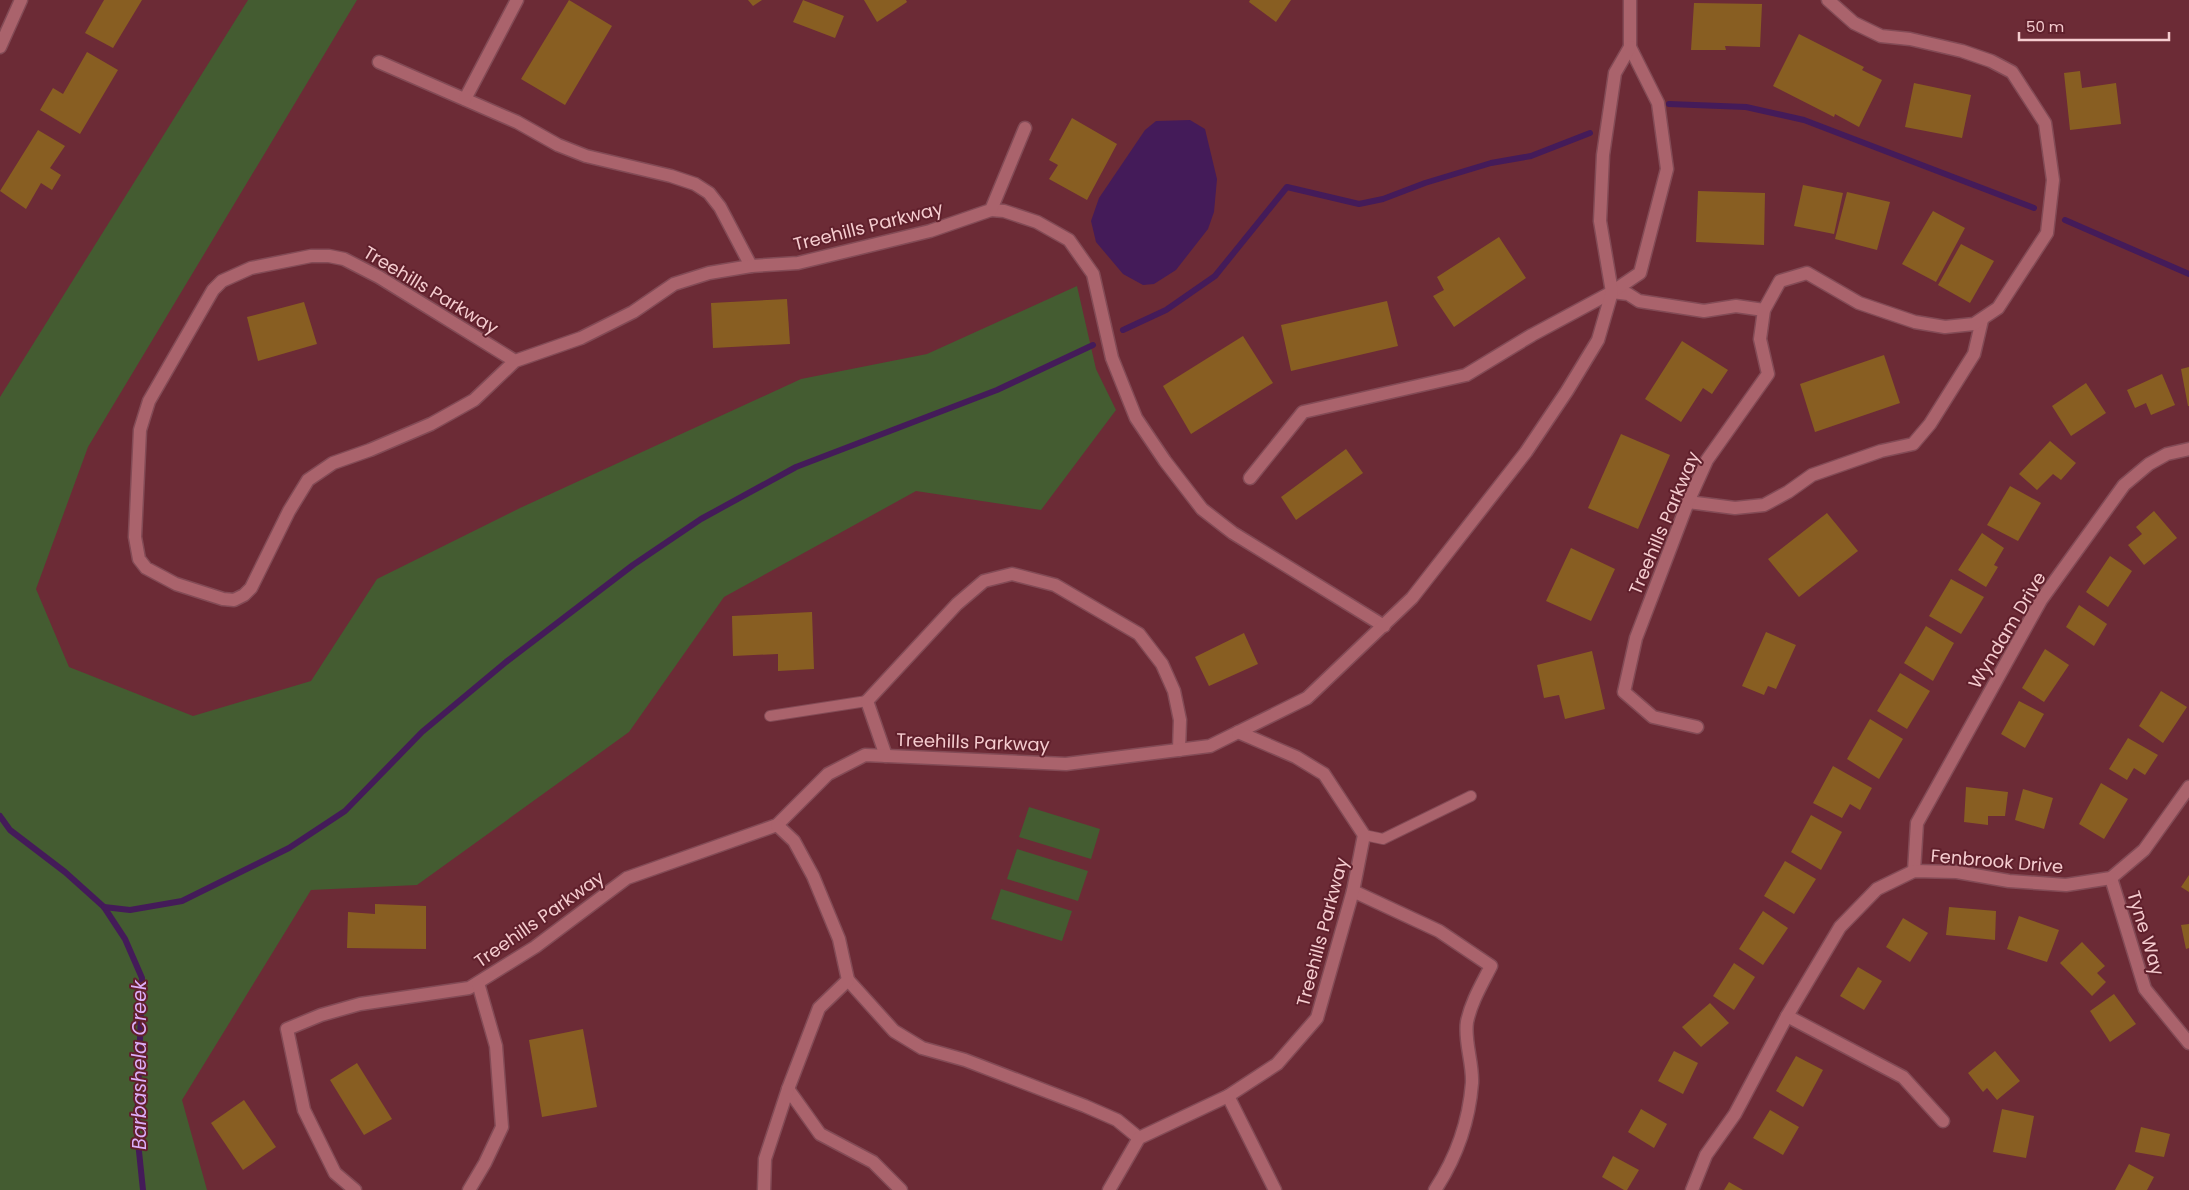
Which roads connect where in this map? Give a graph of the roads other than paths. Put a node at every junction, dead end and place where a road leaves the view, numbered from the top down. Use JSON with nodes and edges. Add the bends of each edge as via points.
{"nodes":[{"id":1,"x":21,"y":0,"type":"edge"},
{"id":2,"x":517,"y":0,"type":"edge"},
{"id":3,"x":1630,"y":0,"type":"edge"},
{"id":4,"x":1828,"y":0,"type":"edge"},
{"id":5,"x":0,"y":47,"type":"edge"},
{"id":6,"x":1630,"y":47,"type":"junction"},
{"id":7,"x":379,"y":62,"type":"dead end"},
{"id":8,"x":465,"y":99,"type":"junction"},
{"id":9,"x":1025,"y":128,"type":"dead end"},
{"id":10,"x":991,"y":210,"type":"junction"},
{"id":11,"x":751,"y":266,"type":"junction"},
{"id":12,"x":1612,"y":292,"type":"junction"},
{"id":13,"x":1764,"y":310,"type":"junction"},
{"id":14,"x":1982,"y":320,"type":"junction"},
{"id":15,"x":515,"y":361,"type":"junction"},
{"id":16,"x":2189,"y":449,"type":"edge"},
{"id":17,"x":1250,"y":478,"type":"dead end"},
{"id":18,"x":1688,"y":502,"type":"junction"},
{"id":19,"x":1384,"y":626,"type":"junction"},
{"id":20,"x":867,"y":701,"type":"junction"},
{"id":21,"x":770,"y":716,"type":"dead end"},
{"id":22,"x":1697,"y":727,"type":"dead end"},
{"id":23,"x":1238,"y":732,"type":"junction"},
{"id":24,"x":1178,"y":750,"type":"junction"},
{"id":25,"x":886,"y":756,"type":"junction"},
{"id":26,"x":2189,"y":787,"type":"edge"},
{"id":27,"x":1471,"y":796,"type":"dead end"},
{"id":28,"x":777,"y":825,"type":"junction"},
{"id":29,"x":1364,"y":835,"type":"junction"},
{"id":30,"x":1914,"y":872,"type":"junction"},
{"id":31,"x":2111,"y":878,"type":"junction"},
{"id":32,"x":1353,"y":890,"type":"junction"},
{"id":33,"x":848,"y":980,"type":"junction"},
{"id":34,"x":478,"y":983,"type":"junction"},
{"id":35,"x":1787,"y":1016,"type":"junction"},
{"id":36,"x":2189,"y":1043,"type":"edge"},
{"id":37,"x":788,"y":1088,"type":"junction"},
{"id":38,"x":1228,"y":1096,"type":"junction"},
{"id":39,"x":1943,"y":1121,"type":"dead end"},
{"id":40,"x":1139,"y":1138,"type":"junction"},
{"id":41,"x":355,"y":1190,"type":"edge"},
{"id":42,"x":469,"y":1190,"type":"edge"},
{"id":43,"x":764,"y":1190,"type":"edge"},
{"id":44,"x":901,"y":1190,"type":"edge"},
{"id":45,"x":1108,"y":1190,"type":"edge"},
{"id":46,"x":1275,"y":1190,"type":"edge"},
{"id":47,"x":1435,"y":1190,"type":"edge"},
{"id":48,"x":1692,"y":1190,"type":"edge"}],
"edges":[{"from":1,"to":5,"type":"street"},
{"from":2,"to":8,"type":"street"},
{"from":3,"to":6,"type":"street","name":"Treehills Parkway"},
{"from":4,"to":14,"type":"street","name":"Treehills Parkway","via":[[1854,23],[1881,36],[1910,38],[1962,51],[2012,72],[2045,122],[2053,180],[2047,233],[1998,308]]},
{"from":6,"to":12,"type":"street","name":"Treehills Parkway","via":[[1615,73],[1603,155],[1600,222]]},
{"from":6,"to":12,"type":"street","name":"Treehills Parkway","via":[[1658,102],[1667,169],[1640,273]]},
{"from":7,"to":8,"type":"street"},
{"from":8,"to":11,"type":"street","via":[[586,156],[695,184],[709,193],[720,207]]},
{"from":9,"to":10,"type":"street"},
{"from":10,"to":11,"type":"street","name":"Treehills Parkway","via":[[876,245],[798,263]]},
{"from":10,"to":19,"type":"street","via":[[1037,222],[1069,240],[1093,274],[1112,358],[1136,418],[1202,509],[1233,534]]},
{"from":11,"to":15,"type":"street","name":"Treehills Parkway","via":[[709,273],[674,284],[633,312],[581,338]]},
{"from":12,"to":13,"type":"street","via":[[1628,294],[1639,302],[1704,311],[1736,306]]},
{"from":12,"to":17,"type":"street","name":"Treehills Parkway","via":[[1466,375],[1302,412]]},
{"from":12,"to":19,"type":"street","name":"Treehills Parkway","via":[[1598,340],[1531,444],[1412,598]]},
{"from":13,"to":14,"type":"street","name":"Treehills Parkway","via":[[1780,281],[1808,273],[1859,303],[1915,322],[1945,327]]},
{"from":13,"to":18,"type":"street","name":"Treehills Parkway","via":[[1760,339],[1768,374],[1707,460]]},
{"from":14,"to":18,"type":"street","via":[[1974,354],[1930,424],[1913,444],[1812,475],[1764,505],[1735,508]]},
{"from":15,"to":15,"type":"street","name":"Treehills Parkway","via":[[474,400],[430,424],[333,462],[308,480],[257,578],[244,595],[234,600],[223,599],[176,584],[146,568],[139,559],[135,537],[140,430],[149,401],[213,290],[222,281],[251,268],[311,256],[344,259]]},
{"from":16,"to":30,"type":"street","name":"Wyndam Drive","via":[[2167,454],[2124,485],[2041,600],[1916,824]]},
{"from":18,"to":22,"type":"street","name":"Treehills Parkway","via":[[1636,638],[1624,692],[1653,717]]},
{"from":19,"to":23,"type":"street","name":"Treehills Parkway","via":[[1307,698]]},
{"from":20,"to":21,"type":"lane"},
{"from":20,"to":24,"type":"street","via":[[957,604],[984,581],[1012,574],[1055,585],[1139,634],[1162,664],[1174,691],[1180,720]]},
{"from":20,"to":25,"type":"street","name":"Treehills Parkway"},
{"from":23,"to":24,"type":"street","name":"Treehills Parkway","via":[[1210,746]]},
{"from":23,"to":29,"type":"street","via":[[1296,757],[1324,774]]},
{"from":24,"to":25,"type":"street","name":"Treehills Parkway","via":[[1066,764]]},
{"from":25,"to":28,"type":"street","name":"Treehills Parkway","via":[[865,755],[828,774]]},
{"from":26,"to":31,"type":"street","via":[[2144,850]]},
{"from":27,"to":29,"type":"lane","via":[[1383,839]]},
{"from":28,"to":33,"type":"street","via":[[794,841],[813,876],[839,939]]},
{"from":28,"to":34,"type":"street","name":"Treehills Parkway","via":[[627,878],[535,947]]},
{"from":29,"to":32,"type":"street","name":"Treehills Parkway"},
{"from":30,"to":31,"type":"street","name":"Fenbrook Drive","via":[[1957,872],[2066,886]]},
{"from":30,"to":35,"type":"street","name":"Fenbrook Drive","via":[[1877,889],[1840,927]]},
{"from":31,"to":36,"type":"street","name":"Tyne Way","via":[[2145,989]]},
{"from":32,"to":38,"type":"street","name":"Treehills Parkway","via":[[1318,1018],[1277,1064]]},
{"from":32,"to":47,"type":"street","via":[[1438,931],[1491,966],[1467,1023],[1472,1083],[1461,1141],[1449,1169]]},
{"from":33,"to":37,"type":"street","via":[[819,1008]]},
{"from":33,"to":40,"type":"street","via":[[894,1031],[922,1048],[966,1060],[1093,1110],[1117,1120]]},
{"from":34,"to":41,"type":"street","name":"Treehills Parkway","via":[[469,988],[360,1004],[287,1029],[304,1110],[335,1173]]},
{"from":34,"to":42,"type":"street","via":[[496,1046],[502,1127],[486,1163]]},
{"from":35,"to":39,"type":"street","via":[[1903,1077]]},
{"from":35,"to":48,"type":"street","name":"Fenbrook Drive","via":[[1735,1114],[1706,1155]]},
{"from":37,"to":43,"type":"street","via":[[766,1159]]},
{"from":37,"to":44,"type":"street","via":[[820,1134],[873,1162]]},
{"from":38,"to":40,"type":"street","name":"Treehills Parkway"},
{"from":38,"to":46,"type":"street"},
{"from":40,"to":45,"type":"street"}]}
